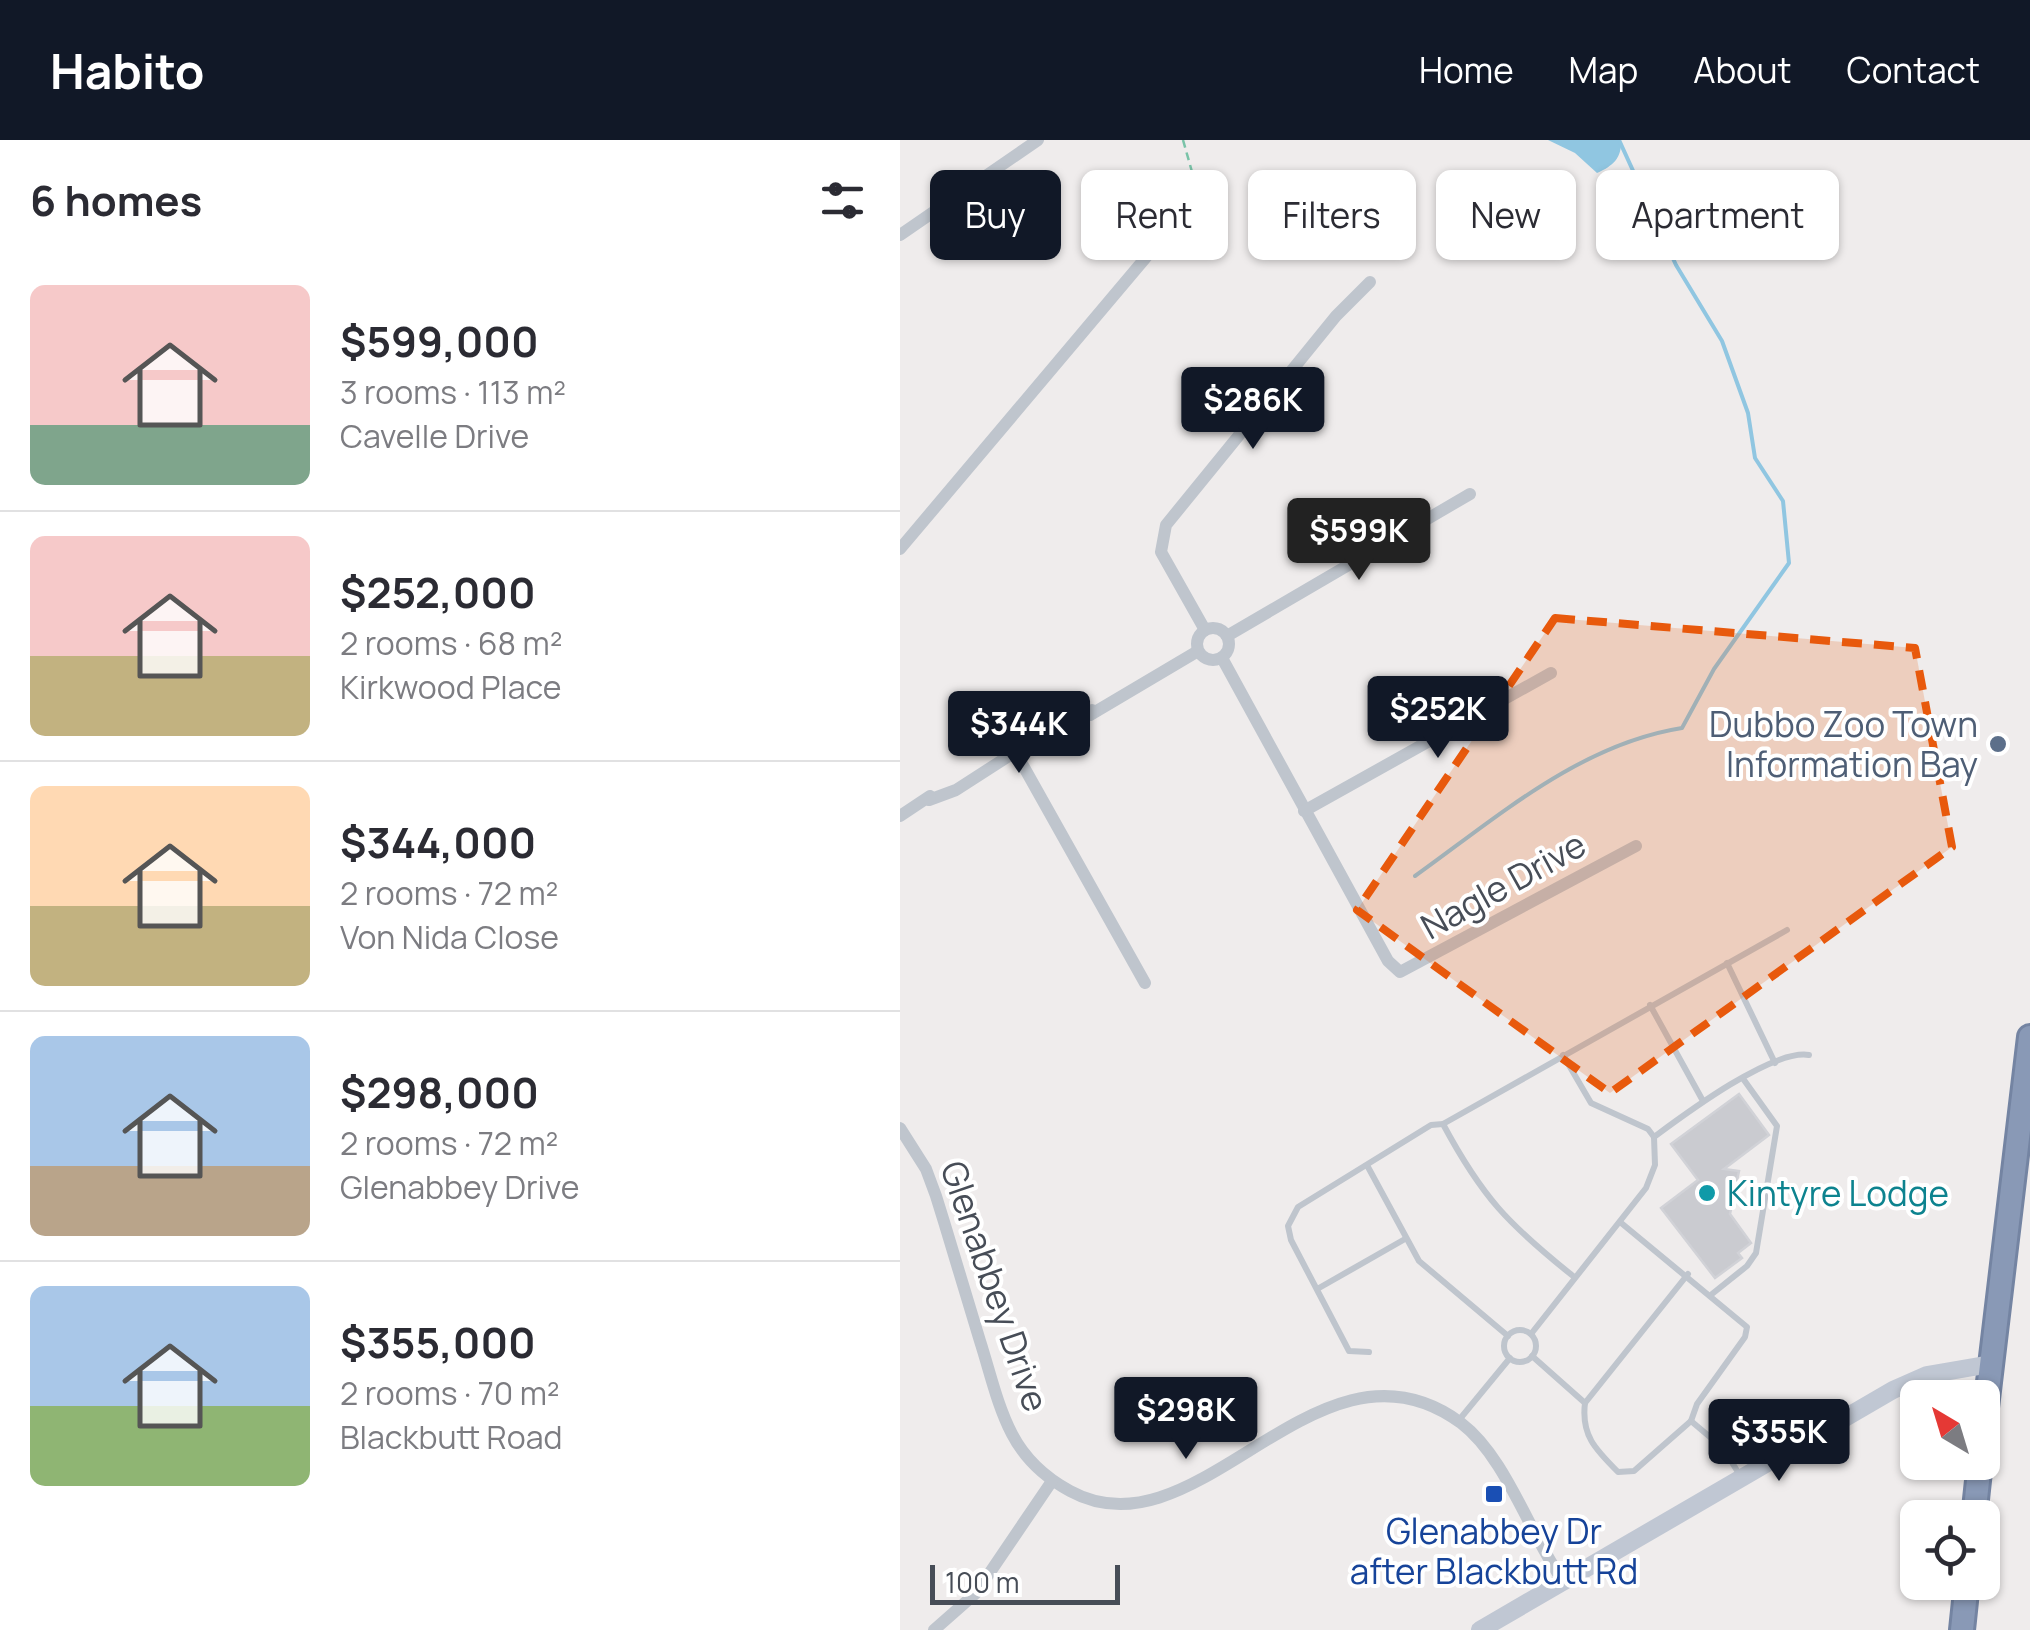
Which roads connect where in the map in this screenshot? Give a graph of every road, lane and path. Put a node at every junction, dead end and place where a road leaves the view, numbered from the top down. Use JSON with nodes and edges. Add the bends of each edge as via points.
{"nodes":[{"id":1,"x":1038,"y":140,"type":"edge"},
{"id":2,"x":1183,"y":140,"type":"edge"},
{"id":3,"x":1193,"y":170,"type":"edge"},
{"id":4,"x":900,"y":235,"type":"edge"},
{"id":5,"x":1144,"y":260,"type":"edge"},
{"id":6,"x":1370,"y":282,"type":"dead end"},
{"id":7,"x":1470,"y":494,"type":"dead end"},
{"id":8,"x":900,"y":549,"type":"edge"},
{"id":9,"x":1205,"y":630,"type":"junction"},
{"id":10,"x":1227,"y":636,"type":"junction"},
{"id":11,"x":1198,"y":651,"type":"junction"},
{"id":12,"x":1222,"y":658,"type":"junction"},
{"id":13,"x":1550,"y":674,"type":"dead end"},
{"id":14,"x":1016,"y":753,"type":"junction"},
{"id":15,"x":1304,"y":812,"type":"junction"},
{"id":16,"x":900,"y":816,"type":"edge"},
{"id":17,"x":1636,"y":846,"type":"dead end"},
{"id":18,"x":1787,"y":930,"type":"dead end"},
{"id":19,"x":1726,"y":963,"type":"junction"},
{"id":20,"x":1145,"y":984,"type":"dead end"},
{"id":21,"x":1650,"y":1006,"type":"junction"},
{"id":22,"x":2030,"y":1037,"type":"edge"},
{"id":23,"x":1563,"y":1055,"type":"junction"},
{"id":24,"x":1809,"y":1055,"type":"dead end"},
{"id":25,"x":1775,"y":1063,"type":"junction"},
{"id":26,"x":1744,"y":1080,"type":"junction"},
{"id":27,"x":1703,"y":1101,"type":"junction"},
{"id":28,"x":1442,"y":1124,"type":"junction"},
{"id":29,"x":900,"y":1128,"type":"edge"},
{"id":30,"x":1654,"y":1138,"type":"junction"},
{"id":31,"x":1368,"y":1166,"type":"junction"},
{"id":32,"x":1620,"y":1222,"type":"junction"},
{"id":33,"x":1405,"y":1239,"type":"junction"},
{"id":34,"x":1688,"y":1274,"type":"junction"},
{"id":35,"x":1574,"y":1276,"type":"junction"},
{"id":36,"x":1319,"y":1288,"type":"junction"},
{"id":37,"x":1712,"y":1294,"type":"junction"},
{"id":38,"x":1530,"y":1334,"type":"junction"},
{"id":39,"x":1508,"y":1336,"type":"junction"},
{"id":40,"x":1368,"y":1352,"type":"dead end"},
{"id":41,"x":1532,"y":1356,"type":"junction"},
{"id":42,"x":1510,"y":1358,"type":"junction"},
{"id":43,"x":1991,"y":1364,"type":"junction"},
{"id":44,"x":1989,"y":1380,"type":"edge"},
{"id":45,"x":1585,"y":1403,"type":"junction"},
{"id":46,"x":1691,"y":1420,"type":"junction"},
{"id":47,"x":1458,"y":1421,"type":"junction"},
{"id":48,"x":1741,"y":1478,"type":"junction"},
{"id":49,"x":1052,"y":1482,"type":"junction"},
{"id":50,"x":1563,"y":1582,"type":"junction"},
{"id":51,"x":1965,"y":1600,"type":"edge"},
{"id":52,"x":934,"y":1630,"type":"edge"},
{"id":53,"x":1480,"y":1630,"type":"edge"},
{"id":54,"x":1962,"y":1630,"type":"edge"}],
"edges":[{"from":1,"to":4,"type":"street"},
{"from":2,"to":3,"type":"path"},
{"from":5,"to":8,"type":"street"},
{"from":6,"to":9,"type":"street","via":[[1166,525],[1161,552]]},
{"from":7,"to":10,"type":"street"},
{"from":9,"to":10,"type":"street"},
{"from":9,"to":11,"type":"street"},
{"from":10,"to":12,"type":"street"},
{"from":11,"to":12,"type":"street","via":[[1208,660]]},
{"from":11,"to":14,"type":"street"},
{"from":12,"to":15,"type":"street","name":"Nagle Drive"},
{"from":13,"to":15,"type":"street"},
{"from":14,"to":16,"type":"street"},
{"from":14,"to":20,"type":"street"},
{"from":15,"to":17,"type":"street","name":"Nagle Drive","via":[[1400,972]]},
{"from":18,"to":19,"type":"lane"},
{"from":19,"to":21,"type":"lane"},
{"from":19,"to":25,"type":"lane"},
{"from":21,"to":23,"type":"lane"},
{"from":21,"to":27,"type":"lane"},
{"from":22,"to":43,"type":"highway"},
{"from":23,"to":28,"type":"lane"},
{"from":23,"to":30,"type":"lane","via":[[1592,1102]]},
{"from":24,"to":25,"type":"lane"},
{"from":25,"to":26,"type":"lane"},
{"from":26,"to":27,"type":"lane"},
{"from":26,"to":37,"type":"lane","via":[[1777,1126],[1756,1253]]},
{"from":27,"to":30,"type":"lane"},
{"from":28,"to":31,"type":"lane","via":[[1430,1125]]},
{"from":28,"to":35,"type":"lane","via":[[1487,1200]]},
{"from":29,"to":49,"type":"street","name":"Glenabbey Drive","via":[[936,1196],[1001,1408],[1030,1460]]},
{"from":30,"to":32,"type":"lane","via":[[1652,1176]]},
{"from":31,"to":33,"type":"lane"},
{"from":31,"to":36,"type":"lane","via":[[1290,1217],[1290,1240]]},
{"from":32,"to":34,"type":"lane"},
{"from":32,"to":35,"type":"lane"},
{"from":33,"to":36,"type":"lane"},
{"from":33,"to":39,"type":"lane","via":[[1426,1269]]},
{"from":34,"to":37,"type":"lane"},
{"from":34,"to":45,"type":"lane"},
{"from":35,"to":38,"type":"lane"},
{"from":36,"to":40,"type":"lane","via":[[1349,1350]]},
{"from":37,"to":46,"type":"lane","via":[[1747,1328]]},
{"from":38,"to":39,"type":"lane"},
{"from":38,"to":41,"type":"lane","via":[[1536,1342]]},
{"from":39,"to":42,"type":"lane"},
{"from":41,"to":42,"type":"lane"},
{"from":41,"to":45,"type":"lane"},
{"from":42,"to":47,"type":"lane"},
{"from":43,"to":44,"type":"highway"},
{"from":43,"to":48,"type":"street","via":[[1928,1375],[1893,1390]]},
{"from":45,"to":46,"type":"lane","via":[[1582,1425],[1618,1472],[1634,1471]]},
{"from":46,"to":48,"type":"lane","via":[[1723,1448]]},
{"from":47,"to":49,"type":"street","name":"Glenabbey Drive","via":[[1402,1396],[1368,1396],[1313,1414],[1174,1492],[1107,1503]]},
{"from":47,"to":50,"type":"street","name":"Glenabbey Drive","via":[[1490,1454]]},
{"from":48,"to":50,"type":"street"},
{"from":49,"to":52,"type":"street","via":[[976,1593]]},
{"from":50,"to":53,"type":"street"},
{"from":51,"to":54,"type":"highway"}]}
